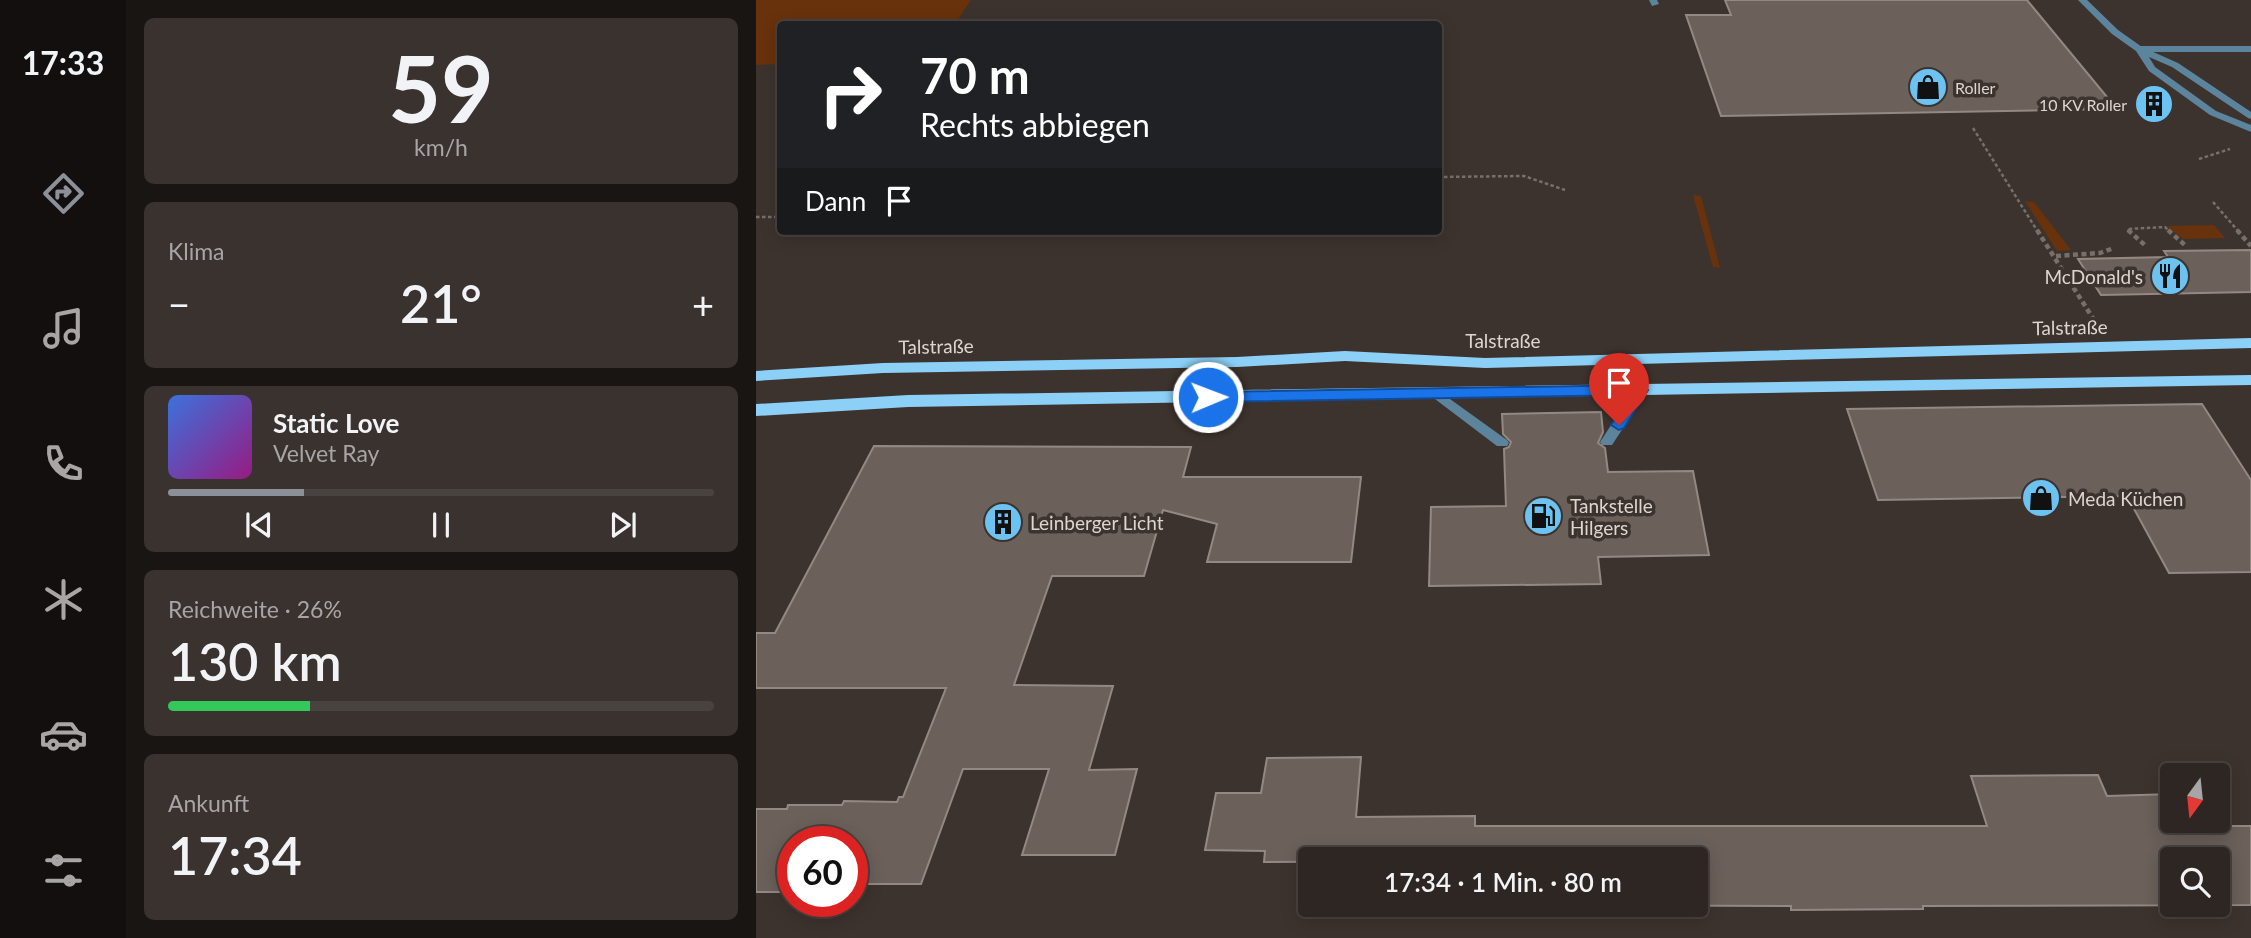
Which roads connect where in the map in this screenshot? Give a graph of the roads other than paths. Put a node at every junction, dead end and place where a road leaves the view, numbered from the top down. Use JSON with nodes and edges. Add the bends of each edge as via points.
{"nodes":[{"id":1,"x":2082,"y":0,"type":"edge"},
{"id":2,"x":2139,"y":49,"type":"junction"},
{"id":3,"x":2251,"y":50,"type":"edge"},
{"id":4,"x":2251,"y":116,"type":"edge"},
{"id":5,"x":2251,"y":130,"type":"edge"},
{"id":6,"x":2251,"y":343,"type":"edge"},
{"id":7,"x":756,"y":376,"type":"edge"},
{"id":8,"x":2251,"y":380,"type":"edge"},
{"id":9,"x":1641,"y":390,"type":"junction"},
{"id":10,"x":1436,"y":393,"type":"junction"},
{"id":11,"x":756,"y":410,"type":"edge"},
{"id":12,"x":1607,"y":442,"type":"dead end"},
{"id":13,"x":1502,"y":443,"type":"dead end"}],
"edges":[{"from":1,"to":2,"type":"street"},
{"from":2,"to":3,"type":"street"},
{"from":2,"to":4,"type":"street","via":[[2175,65]]},
{"from":2,"to":5,"type":"street","via":[[2152,69],[2213,113]]},
{"from":6,"to":7,"type":"main road","name":"Talstraße","via":[[1485,363],[1345,356],[883,368]]},
{"from":8,"to":9,"type":"main road"},
{"from":9,"to":10,"type":"main road"},
{"from":9,"to":12,"type":"street"},
{"from":10,"to":11,"type":"main road","via":[[908,401]]},
{"from":10,"to":13,"type":"street"}]}
